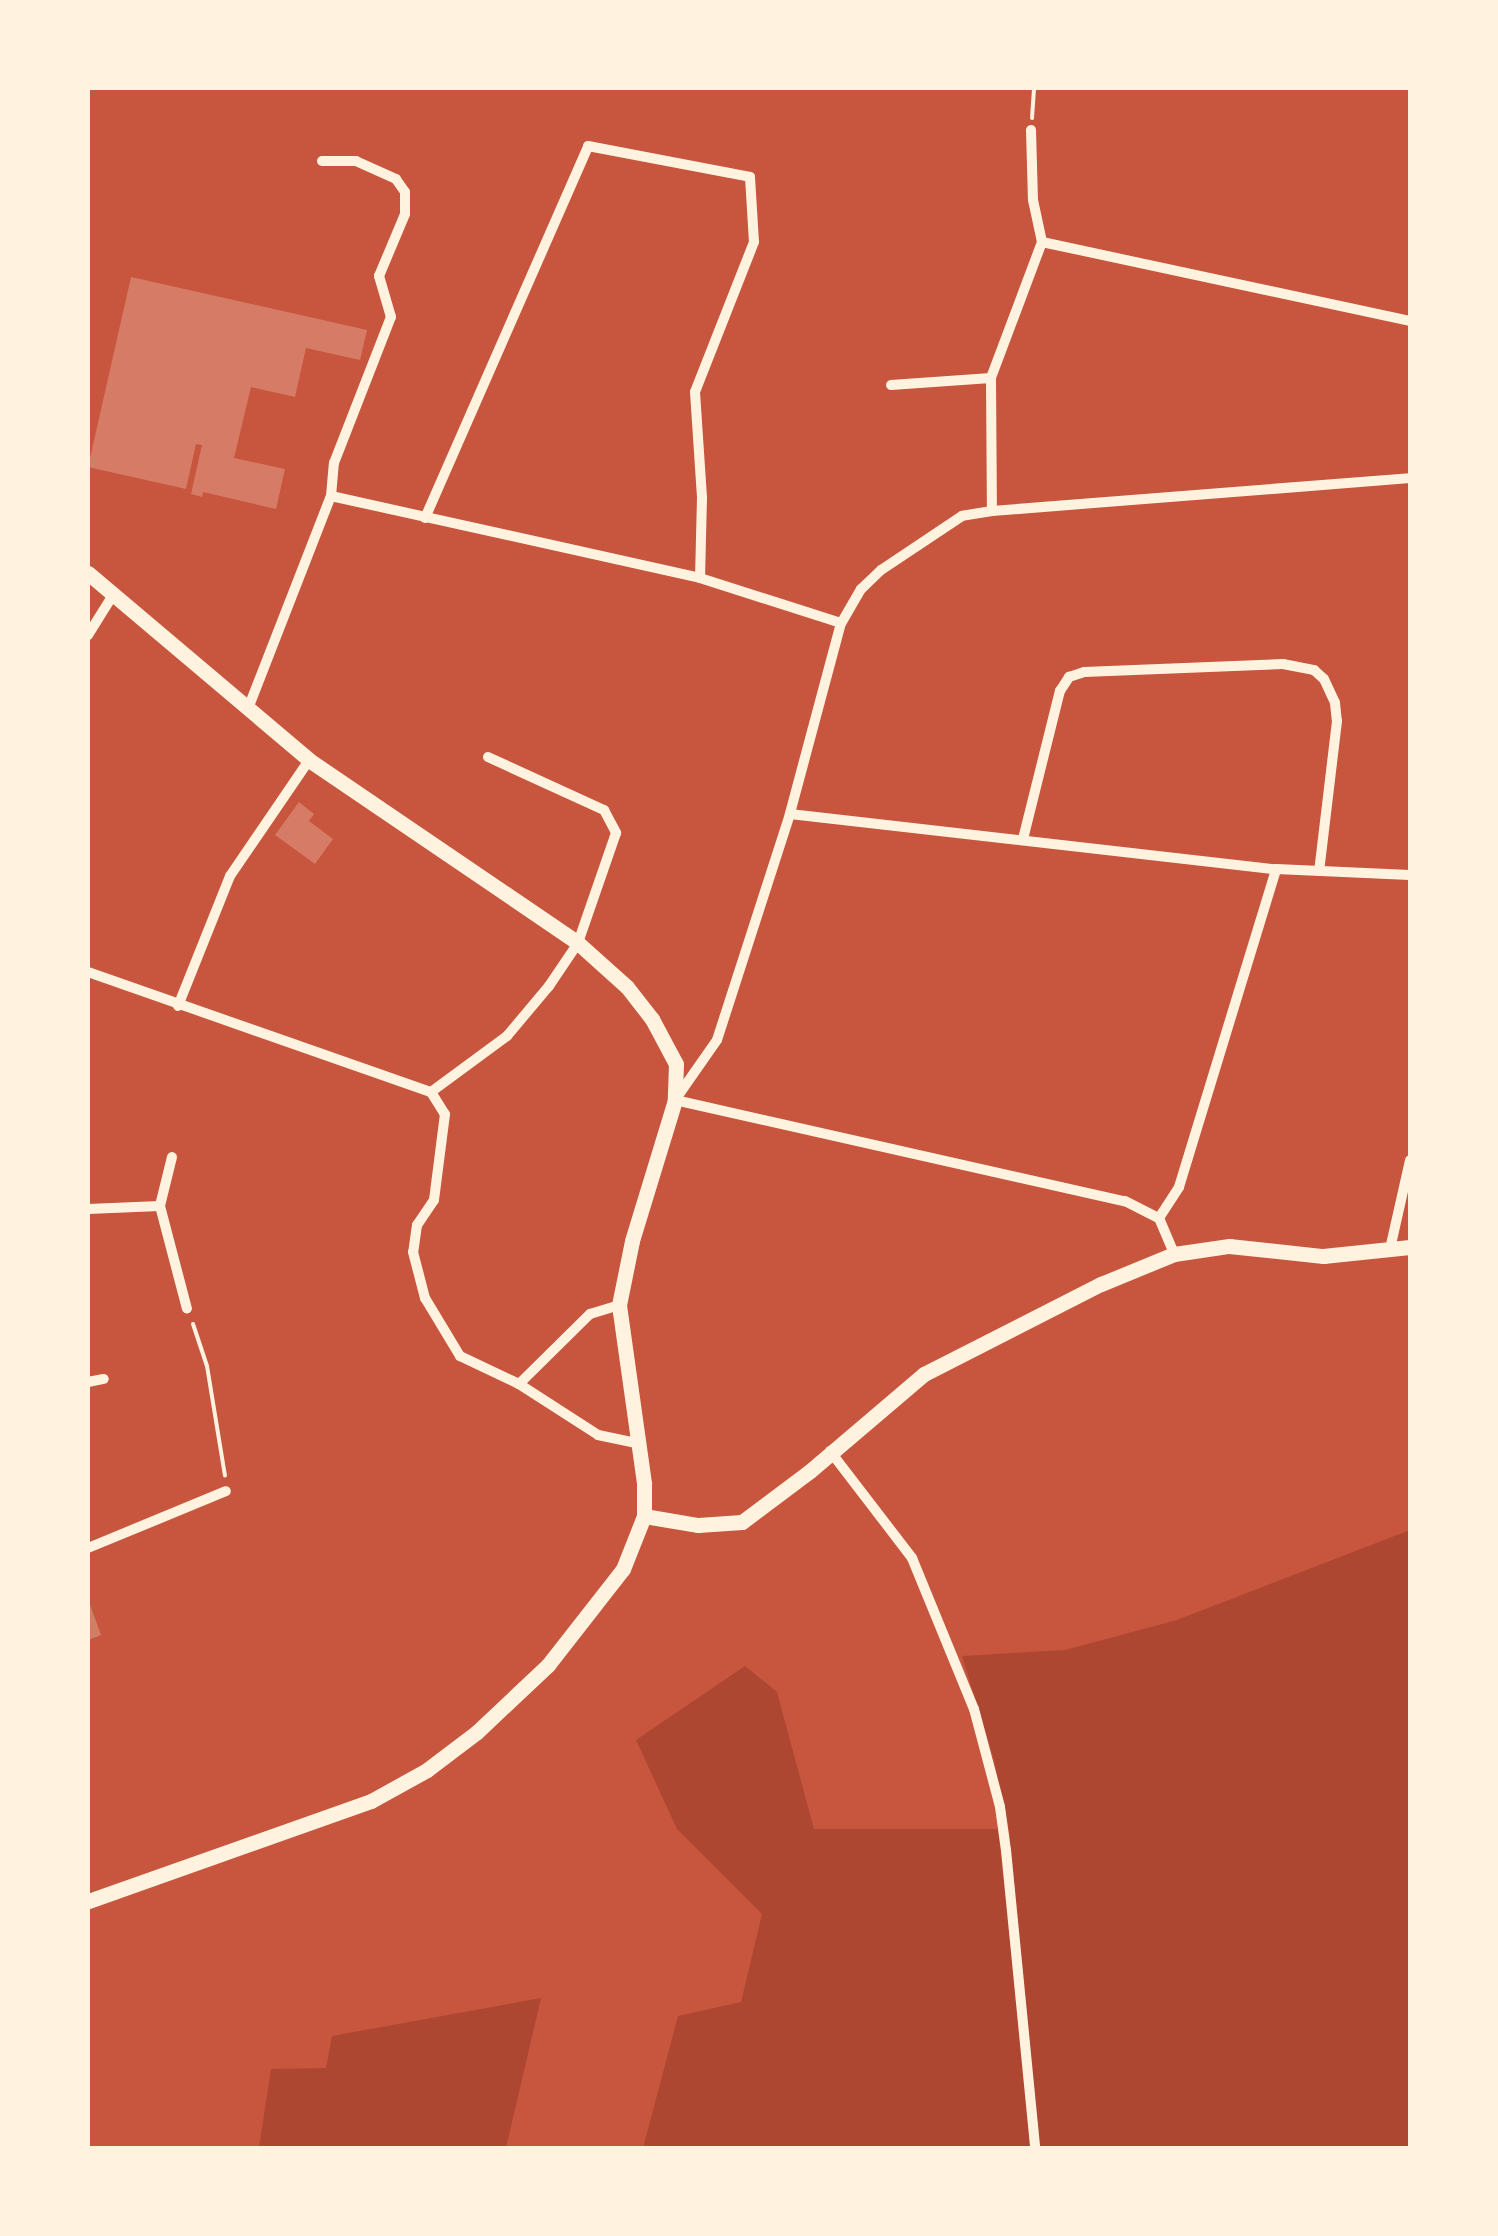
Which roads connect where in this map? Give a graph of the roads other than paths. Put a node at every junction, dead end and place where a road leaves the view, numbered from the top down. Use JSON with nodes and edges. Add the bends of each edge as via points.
{"nodes":[{"id":1,"x":1031,"y":130,"type":"road end"},
{"id":2,"x":322,"y":161,"type":"dead end"},
{"id":3,"x":1042,"y":242,"type":"junction"},
{"id":4,"x":1410,"y":321,"type":"edge"},
{"id":5,"x":991,"y":378,"type":"junction"},
{"id":6,"x":891,"y":385,"type":"dead end"},
{"id":7,"x":1410,"y":478,"type":"edge"},
{"id":8,"x":332,"y":496,"type":"junction"},
{"id":9,"x":992,"y":511,"type":"junction"},
{"id":10,"x":425,"y":518,"type":"junction"},
{"id":11,"x":88,"y":573,"type":"edge"},
{"id":12,"x":700,"y":578,"type":"junction"},
{"id":13,"x":114,"y":595,"type":"junction"},
{"id":14,"x":841,"y":623,"type":"junction"},
{"id":15,"x":88,"y":635,"type":"edge"},
{"id":16,"x":249,"y":706,"type":"junction"},
{"id":17,"x":488,"y":758,"type":"dead end"},
{"id":18,"x":309,"y":760,"type":"junction"},
{"id":19,"x":790,"y":814,"type":"junction"},
{"id":20,"x":1023,"y":839,"type":"junction"},
{"id":21,"x":1276,"y":868,"type":"junction"},
{"id":22,"x":1319,"y":871,"type":"junction"},
{"id":23,"x":1410,"y":875,"type":"edge"},
{"id":24,"x":578,"y":944,"type":"junction"},
{"id":25,"x":88,"y":972,"type":"edge"},
{"id":26,"x":178,"y":1006,"type":"junction"},
{"id":27,"x":431,"y":1092,"type":"junction"},
{"id":28,"x":675,"y":1100,"type":"junction"},
{"id":29,"x":172,"y":1157,"type":"dead end"},
{"id":30,"x":1410,"y":1160,"type":"edge"},
{"id":31,"x":160,"y":1206,"type":"junction"},
{"id":32,"x":88,"y":1209,"type":"edge"},
{"id":33,"x":1159,"y":1218,"type":"junction"},
{"id":34,"x":1410,"y":1247,"type":"edge"},
{"id":35,"x":1390,"y":1249,"type":"junction"},
{"id":36,"x":1174,"y":1254,"type":"junction"},
{"id":37,"x":619,"y":1306,"type":"junction"},
{"id":38,"x":187,"y":1308,"type":"road end"},
{"id":39,"x":104,"y":1379,"type":"dead end"},
{"id":40,"x":88,"y":1382,"type":"edge"},
{"id":41,"x":520,"y":1384,"type":"junction"},
{"id":42,"x":640,"y":1444,"type":"junction"},
{"id":43,"x":830,"y":1452,"type":"junction"},
{"id":44,"x":226,"y":1491,"type":"road end"},
{"id":45,"x":644,"y":1516,"type":"junction"},
{"id":46,"x":88,"y":1548,"type":"edge"},
{"id":47,"x":88,"y":1901,"type":"edge"},
{"id":48,"x":1034,"y":2148,"type":"edge"}],
"edges":[{"from":1,"to":3,"type":"street"},
{"from":2,"to":8,"type":"street","via":[[356,161],[396,178],[406,214],[379,276],[390,318],[334,463]]},
{"from":3,"to":4,"type":"street"},
{"from":3,"to":5,"type":"street"},
{"from":5,"to":6,"type":"street"},
{"from":5,"to":9,"type":"street"},
{"from":7,"to":9,"type":"street"},
{"from":8,"to":10,"type":"street"},
{"from":8,"to":16,"type":"street"},
{"from":9,"to":14,"type":"street","via":[[962,516],[881,570],[861,588]]},
{"from":10,"to":12,"type":"street"},
{"from":10,"to":12,"type":"street","via":[[588,146],[750,177],[754,242],[695,392]]},
{"from":11,"to":13,"type":"street"},
{"from":12,"to":14,"type":"street"},
{"from":13,"to":15,"type":"street"},
{"from":13,"to":16,"type":"street"},
{"from":14,"to":19,"type":"street"},
{"from":16,"to":18,"type":"street"},
{"from":17,"to":24,"type":"street","via":[[604,810],[616,833]]},
{"from":18,"to":24,"type":"street"},
{"from":18,"to":26,"type":"street","via":[[230,876]]},
{"from":19,"to":20,"type":"street"},
{"from":19,"to":28,"type":"street","via":[[717,1040]]},
{"from":20,"to":21,"type":"street"},
{"from":20,"to":22,"type":"street","via":[[1069,677],[1283,664],[1314,670],[1335,703]]},
{"from":21,"to":22,"type":"street"},
{"from":21,"to":33,"type":"street","via":[[1203,1115],[1179,1186]]},
{"from":22,"to":23,"type":"street"},
{"from":24,"to":27,"type":"street","via":[[507,1036]]},
{"from":24,"to":28,"type":"street","via":[[652,1019],[676,1064]]},
{"from":25,"to":26,"type":"street"},
{"from":26,"to":27,"type":"street"},
{"from":27,"to":41,"type":"street","via":[[445,1114],[434,1200],[417,1226],[413,1252],[425,1298],[460,1356]]},
{"from":28,"to":33,"type":"street","via":[[1125,1200]]},
{"from":28,"to":37,"type":"street"},
{"from":29,"to":31,"type":"street"},
{"from":30,"to":35,"type":"street"},
{"from":31,"to":32,"type":"street"},
{"from":31,"to":38,"type":"street"},
{"from":33,"to":36,"type":"street"},
{"from":34,"to":35,"type":"street"},
{"from":35,"to":36,"type":"street","via":[[1323,1256],[1228,1246]]},
{"from":36,"to":43,"type":"street","via":[[924,1374]]},
{"from":37,"to":41,"type":"street","via":[[590,1314]]},
{"from":37,"to":42,"type":"street"},
{"from":39,"to":40,"type":"street"},
{"from":41,"to":42,"type":"street","via":[[598,1435]]},
{"from":42,"to":45,"type":"street"},
{"from":43,"to":45,"type":"street","via":[[742,1522],[698,1525]]},
{"from":43,"to":48,"type":"street","via":[[912,1558],[974,1709],[1006,1850]]},
{"from":44,"to":46,"type":"street"},
{"from":45,"to":47,"type":"street","via":[[623,1569],[548,1665],[427,1770],[371,1801]]}]}
